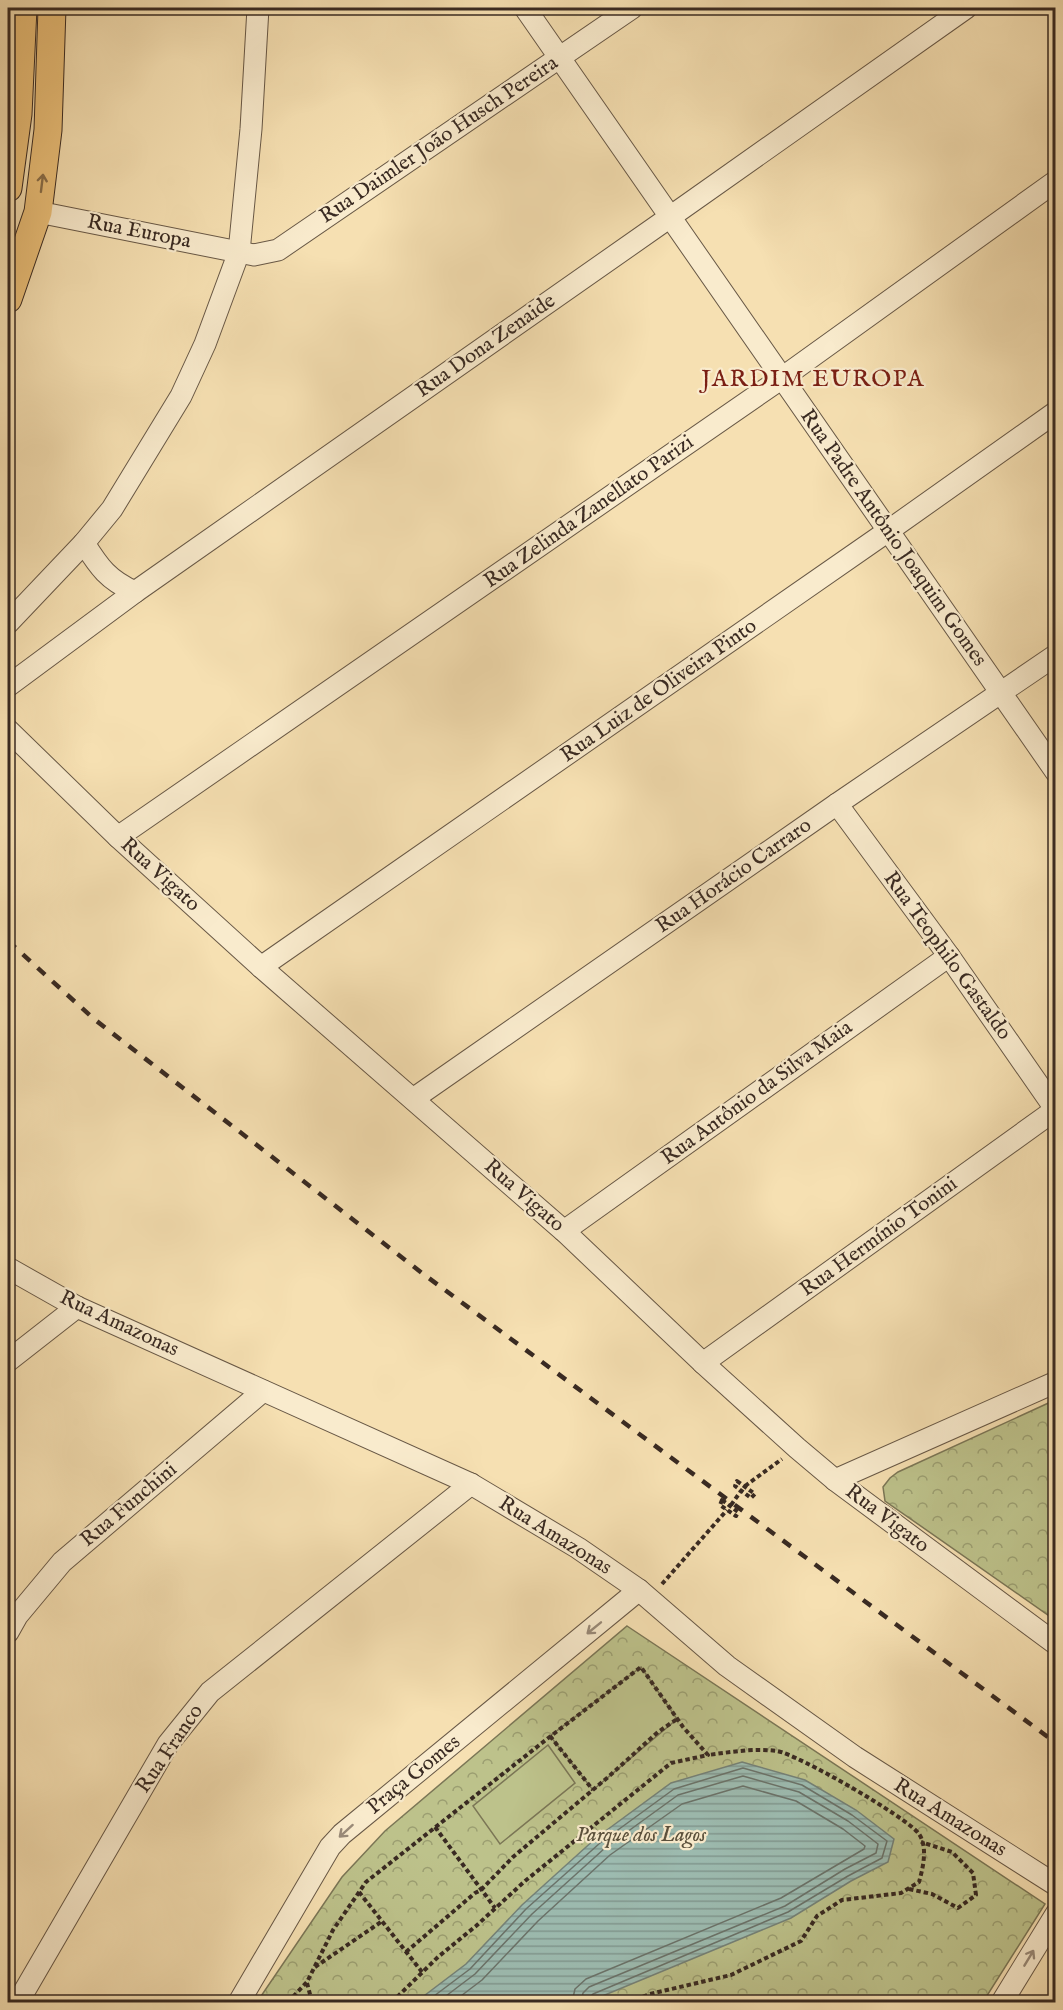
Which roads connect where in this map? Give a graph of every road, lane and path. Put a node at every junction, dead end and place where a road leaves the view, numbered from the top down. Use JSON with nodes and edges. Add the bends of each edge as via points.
{"nodes":[{"id":1,"x":23,"y":8,"type":"edge"},
{"id":2,"x":52,"y":8,"type":"edge"},
{"id":3,"x":258,"y":8,"type":"edge"},
{"id":4,"x":525,"y":8,"type":"edge"},
{"id":5,"x":632,"y":8,"type":"edge"},
{"id":6,"x":966,"y":8,"type":"edge"},
{"id":7,"x":560,"y":58,"type":"junction"},
{"id":8,"x":13,"y":110,"type":"edge"},
{"id":9,"x":48,"y":130,"type":"junction"},
{"id":10,"x":1056,"y":181,"type":"edge"},
{"id":11,"x":8,"y":188,"type":"edge"},
{"id":12,"x":38,"y":212,"type":"junction"},
{"id":13,"x":670,"y":217,"type":"junction"},
{"id":14,"x":239,"y":252,"type":"junction"},
{"id":15,"x":8,"y":299,"type":"edge"},
{"id":16,"x":782,"y":378,"type":"junction"},
{"id":17,"x":1056,"y":412,"type":"edge"},
{"id":18,"x":888,"y":531,"type":"junction"},
{"id":19,"x":84,"y":543,"type":"junction"},
{"id":20,"x":135,"y":592,"type":"junction"},
{"id":21,"x":8,"y":623,"type":"edge"},
{"id":22,"x":1056,"y":655,"type":"edge"},
{"id":23,"x":8,"y":686,"type":"edge"},
{"id":24,"x":1000,"y":693,"type":"junction"},
{"id":25,"x":8,"y":730,"type":"edge"},
{"id":26,"x":1056,"y":772,"type":"edge"},
{"id":27,"x":837,"y":804,"type":"junction"},
{"id":28,"x":118,"y":837,"type":"junction"},
{"id":29,"x":949,"y":956,"type":"junction"},
{"id":30,"x":261,"y":967,"type":"junction"},
{"id":31,"x":413,"y":1099,"type":"junction"},
{"id":32,"x":1055,"y":1110,"type":"edge"},
{"id":33,"x":564,"y":1231,"type":"junction"},
{"id":34,"x":8,"y":1268,"type":"edge"},
{"id":35,"x":77,"y":1306,"type":"junction"},
{"id":36,"x":8,"y":1361,"type":"edge"},
{"id":37,"x":703,"y":1363,"type":"junction"},
{"id":38,"x":1056,"y":1382,"type":"edge"},
{"id":39,"x":263,"y":1391,"type":"junction"},
{"id":40,"x":797,"y":1448,"type":"junction"},
{"id":41,"x":835,"y":1480,"type":"junction"},
{"id":42,"x":471,"y":1484,"type":"junction"},
{"id":43,"x":745,"y":1486,"type":"junction"},
{"id":44,"x":741,"y":1491,"type":"junction"},
{"id":45,"x":731,"y":1505,"type":"junction"},
{"id":46,"x":727,"y":1510,"type":"junction"},
{"id":47,"x":644,"y":1595,"type":"junction"},
{"id":48,"x":8,"y":1632,"type":"edge"},
{"id":49,"x":1056,"y":1644,"type":"edge"},
{"id":50,"x":677,"y":1719,"type":"junction"},
{"id":51,"x":550,"y":1737,"type":"junction"},
{"id":52,"x":708,"y":1755,"type":"junction"},
{"id":53,"x":593,"y":1790,"type":"junction"},
{"id":54,"x":435,"y":1827,"type":"junction"},
{"id":55,"x":921,"y":1842,"type":"junction"},
{"id":56,"x":1056,"y":1885,"type":"edge"},
{"id":57,"x":908,"y":1889,"type":"junction"},
{"id":58,"x":481,"y":1890,"type":"junction"},
{"id":59,"x":359,"y":1892,"type":"junction"},
{"id":60,"x":495,"y":1908,"type":"junction"},
{"id":61,"x":1056,"y":1914,"type":"edge"},
{"id":62,"x":381,"y":1922,"type":"junction"},
{"id":63,"x":406,"y":1952,"type":"junction"},
{"id":64,"x":314,"y":1967,"type":"junction"},
{"id":65,"x":422,"y":1972,"type":"junction"},
{"id":66,"x":307,"y":1982,"type":"junction"},
{"id":67,"x":18,"y":2002,"type":"edge"},
{"id":68,"x":239,"y":2002,"type":"edge"},
{"id":69,"x":288,"y":2002,"type":"edge"},
{"id":70,"x":312,"y":2002,"type":"edge"},
{"id":71,"x":392,"y":2002,"type":"edge"},
{"id":72,"x":629,"y":2002,"type":"edge"},
{"id":73,"x":1002,"y":2002,"type":"edge"}],
"edges":[{"from":1,"to":8,"type":"main road","via":[[22,50]]},
{"from":2,"to":9,"type":"main road"},
{"from":3,"to":14,"type":"street"},
{"from":4,"to":7,"type":"street","name":"Rua Padre Antônio Joaquim Gomes"},
{"from":5,"to":7,"type":"street","name":"Rua Daimler João Husch Pereira"},
{"from":6,"to":13,"type":"street","name":"Rua Dona Zenaide"},
{"from":7,"to":13,"type":"street","name":"Rua Padre Antônio Joaquim Gomes"},
{"from":7,"to":14,"type":"street","name":"Rua Daimler João Husch Pereira","via":[[278,250],[254,255]]},
{"from":8,"to":9,"type":"street"},
{"from":8,"to":11,"type":"main road"},
{"from":12,"to":9,"type":"main road","one_way":true},
{"from":10,"to":16,"type":"street","name":"Rua Zelinda Zanellato Parizi"},
{"from":12,"to":14,"type":"street","name":"Rua Europa"},
{"from":12,"to":15,"type":"main road"},
{"from":13,"to":16,"type":"street","name":"Rua Padre Antônio Joaquim Gomes"},
{"from":13,"to":20,"type":"street","name":"Rua Dona Zenaide"},
{"from":14,"to":19,"type":"street","via":[[181,396],[112,508]]},
{"from":16,"to":18,"type":"street","name":"Rua Padre Antônio Joaquim Gomes"},
{"from":16,"to":28,"type":"street","name":"Rua Zelinda Zanellato Parizi"},
{"from":17,"to":18,"type":"street","name":"Rua Luiz de Oliveira Pinto"},
{"from":18,"to":24,"type":"street","name":"Rua Padre Antônio Joaquim Gomes"},
{"from":18,"to":30,"type":"street","name":"Rua Luiz de Oliveira Pinto"},
{"from":19,"to":20,"type":"street","via":[[107,576]]},
{"from":19,"to":21,"type":"street"},
{"from":20,"to":23,"type":"street","name":"Rua Dona Zenaide"},
{"from":22,"to":24,"type":"street","name":"Rua Horácio Carraro"},
{"from":24,"to":26,"type":"street","name":"Rua Padre Antônio Joaquim Gomes"},
{"from":24,"to":27,"type":"street","name":"Rua Horácio Carraro"},
{"from":25,"to":28,"type":"street","name":"Rua Vigato"},
{"from":27,"to":29,"type":"street","name":"Rua Teophilo Gastaldo"},
{"from":27,"to":31,"type":"street","name":"Rua Horácio Carraro"},
{"from":28,"to":30,"type":"street","name":"Rua Vigato"},
{"from":29,"to":32,"type":"street","name":"Rua Teophilo Gastaldo"},
{"from":29,"to":33,"type":"street","name":"Rua Antônio da Silva Maia"},
{"from":30,"to":31,"type":"street","name":"Rua Vigato"},
{"from":31,"to":33,"type":"street","name":"Rua Vigato"},
{"from":32,"to":37,"type":"street","name":"Rua Hermínio Tonini"},
{"from":33,"to":37,"type":"street","name":"Rua Vigato"},
{"from":34,"to":35,"type":"street","name":"Rua Amazonas"},
{"from":35,"to":36,"type":"street"},
{"from":35,"to":39,"type":"street","name":"Rua Amazonas"},
{"from":37,"to":40,"type":"street","name":"Rua Vigato"},
{"from":38,"to":41,"type":"street"},
{"from":39,"to":42,"type":"street","name":"Rua Amazonas"},
{"from":39,"to":48,"type":"street","name":"Rua Funchini","via":[[62,1562]]},
{"from":40,"to":41,"type":"street","name":"Rua Vigato"},
{"from":40,"to":43,"type":"path"},
{"from":41,"to":49,"type":"street","name":"Rua Vigato"},
{"from":42,"to":47,"type":"street","name":"Rua Amazonas","via":[[578,1548]]},
{"from":42,"to":67,"type":"street","name":"Rua Franco","via":[[210,1692],[168,1744]]},
{"from":43,"to":44,"type":"path","via":[[737,1481],[735,1486]]},
{"from":43,"to":44,"type":"path","via":[[755,1494],[751,1498]]},
{"from":44,"to":45,"type":"path"},
{"from":45,"to":46,"type":"path","via":[[722,1500],[720,1505]]},
{"from":45,"to":46,"type":"path","via":[[738,1512],[735,1516]]},
{"from":46,"to":47,"type":"path"},
{"from":47,"to":56,"type":"street","name":"Rua Amazonas","via":[[727,1666],[855,1757]]},
{"from":47,"to":68,"type":"street","name":"Praça Gomes","one_way":true,"via":[[342,1834],[330,1847]]},
{"from":50,"to":51,"type":"path","via":[[641,1667]]},
{"from":50,"to":52,"type":"path"},
{"from":50,"to":53,"type":"path"},
{"from":51,"to":53,"type":"path"},
{"from":51,"to":54,"type":"path"},
{"from":52,"to":55,"type":"path","via":[[779,1751],[882,1804],[920,1834]]},
{"from":52,"to":60,"type":"path","via":[[671,1762]]},
{"from":53,"to":58,"type":"path","via":[[513,1857]]},
{"from":54,"to":58,"type":"path"},
{"from":54,"to":59,"type":"path","via":[[366,1882]]},
{"from":55,"to":57,"type":"path","via":[[926,1861],[919,1882]]},
{"from":55,"to":57,"type":"path","via":[[952,1852],[973,1873],[976,1895],[958,1908],[932,1894]]},
{"from":57,"to":72,"type":"path","via":[[842,1900],[817,1916],[801,1941],[771,1956],[731,1975]]},
{"from":58,"to":60,"type":"path"},
{"from":58,"to":63,"type":"path"},
{"from":59,"to":62,"type":"path"},
{"from":59,"to":64,"type":"path"},
{"from":60,"to":65,"type":"path"},
{"from":73,"to":61,"type":"street","one_way":true},
{"from":62,"to":63,"type":"path"},
{"from":62,"to":64,"type":"path"},
{"from":63,"to":65,"type":"path"},
{"from":64,"to":66,"type":"path"},
{"from":65,"to":71,"type":"path"},
{"from":66,"to":69,"type":"path"},
{"from":66,"to":70,"type":"path"}]}
